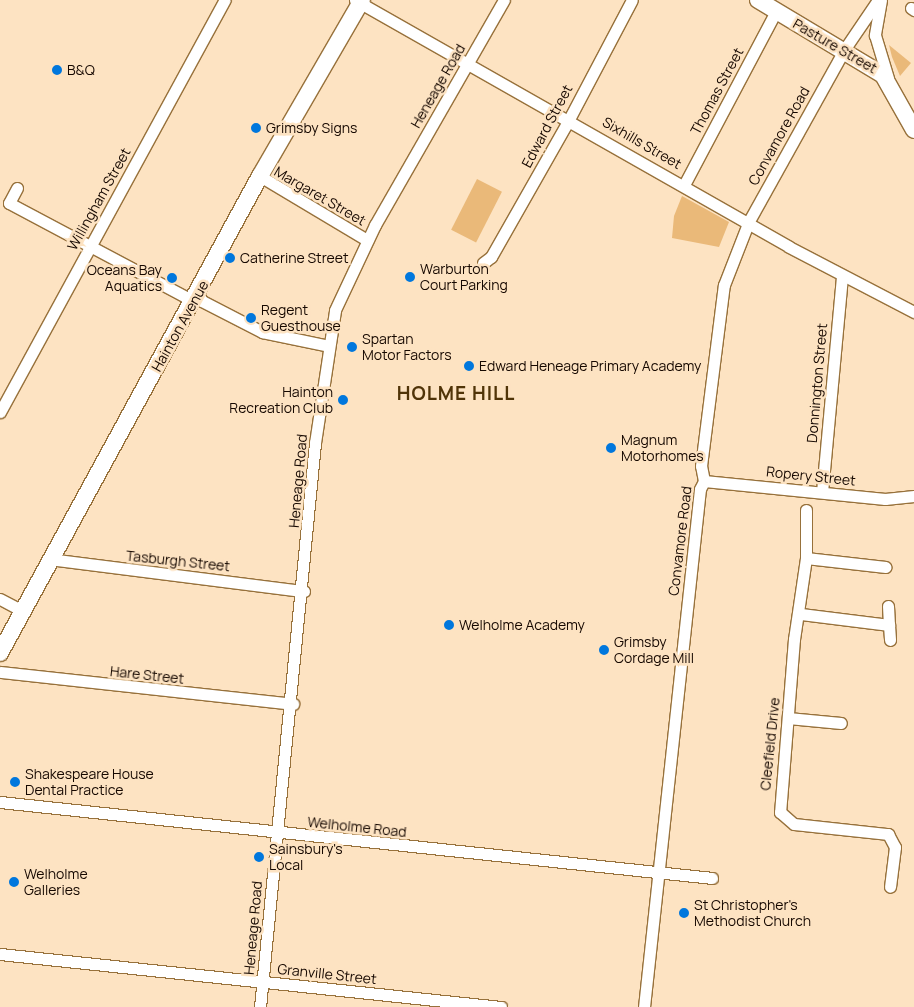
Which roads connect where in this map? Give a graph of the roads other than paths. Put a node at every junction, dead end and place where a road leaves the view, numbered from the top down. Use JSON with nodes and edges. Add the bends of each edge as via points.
{"nodes":[{"id":1,"x":225,"y":0,"type":"edge"},
{"id":2,"x":504,"y":0,"type":"edge"},
{"id":3,"x":632,"y":0,"type":"edge"},
{"id":4,"x":758,"y":0,"type":"edge"},
{"id":5,"x":880,"y":0,"type":"edge"},
{"id":6,"x":359,"y":1,"type":"edge"},
{"id":7,"x":776,"y":11,"type":"junction"},
{"id":8,"x":844,"y":50,"type":"junction"},
{"id":9,"x":469,"y":62,"type":"junction"},
{"id":10,"x":891,"y":86,"type":"junction"},
{"id":11,"x":568,"y":119,"type":"junction"},
{"id":12,"x":914,"y":130,"type":"edge"},
{"id":13,"x":260,"y":176,"type":"junction"},
{"id":14,"x":684,"y":185,"type":"junction"},
{"id":15,"x":17,"y":188,"type":"dead end"},
{"id":16,"x":749,"y":221,"type":"junction"},
{"id":17,"x":367,"y":240,"type":"junction"},
{"id":18,"x":89,"y":248,"type":"junction"},
{"id":19,"x":483,"y":263,"type":"dead end"},
{"id":20,"x":842,"y":277,"type":"junction"},
{"id":21,"x":196,"y":298,"type":"junction"},
{"id":22,"x":914,"y":312,"type":"edge"},
{"id":23,"x":329,"y":346,"type":"junction"},
{"id":24,"x":0,"y":412,"type":"edge"},
{"id":25,"x":704,"y":481,"type":"junction"},
{"id":26,"x":822,"y":492,"type":"junction"},
{"id":27,"x":914,"y":496,"type":"edge"},
{"id":28,"x":806,"y":510,"type":"dead end"},
{"id":29,"x":806,"y":558,"type":"junction"},
{"id":30,"x":49,"y":559,"type":"junction"},
{"id":31,"x":885,"y":567,"type":"dead end"},
{"id":32,"x":304,"y":591,"type":"junction"},
{"id":33,"x":0,"y":599,"type":"edge"},
{"id":34,"x":888,"y":606,"type":"dead end"},
{"id":35,"x":23,"y":611,"type":"junction"},
{"id":36,"x":801,"y":614,"type":"junction"},
{"id":37,"x":889,"y":625,"type":"junction"},
{"id":38,"x":890,"y":640,"type":"dead end"},
{"id":39,"x":0,"y":653,"type":"edge"},
{"id":40,"x":0,"y":672,"type":"edge"},
{"id":41,"x":292,"y":704,"type":"junction"},
{"id":42,"x":788,"y":718,"type":"junction"},
{"id":43,"x":841,"y":723,"type":"dead end"},
{"id":44,"x":0,"y":802,"type":"edge"},
{"id":45,"x":278,"y":834,"type":"junction"},
{"id":46,"x":661,"y":873,"type":"junction"},
{"id":47,"x":712,"y":878,"type":"dead end"},
{"id":48,"x":890,"y":887,"type":"dead end"},
{"id":49,"x":0,"y":954,"type":"edge"},
{"id":50,"x":263,"y":982,"type":"junction"},
{"id":51,"x":260,"y":1007,"type":"edge"},
{"id":52,"x":501,"y":1007,"type":"edge"},
{"id":53,"x":644,"y":1007,"type":"edge"}],
"edges":[{"from":1,"to":18,"type":"street","name":"Willingham Street"},
{"from":2,"to":9,"type":"street","name":"Heneage Road"},
{"from":3,"to":11,"type":"street","name":"Edward Street"},
{"from":4,"to":7,"type":"main road","name":"Pasture Street"},
{"from":5,"to":8,"type":"street","name":"Convamore Road"},
{"from":5,"to":10,"type":"street","name":"Convamore Road","via":[[876,36]]},
{"from":6,"to":9,"type":"street","name":"Sixhills Street"},
{"from":6,"to":13,"type":"main road","name":"Hainton Avenue"},
{"from":7,"to":8,"type":"main road","name":"Pasture Street"},
{"from":7,"to":14,"type":"street","name":"Thomas Street"},
{"from":8,"to":10,"type":"main road","name":"Pasture Street","via":[[876,69]]},
{"from":8,"to":16,"type":"street","name":"Convamore Road"},
{"from":9,"to":11,"type":"street","name":"Sixhills Street"},
{"from":9,"to":17,"type":"street","name":"Heneage Road"},
{"from":10,"to":12,"type":"main road","name":"Pasture Street"},
{"from":11,"to":14,"type":"street","name":"Sixhills Street"},
{"from":11,"to":19,"type":"street","name":"Edward Street","via":[[491,257]]},
{"from":13,"to":17,"type":"street","name":"Margaret Street"},
{"from":13,"to":21,"type":"main road","name":"Hainton Avenue"},
{"from":14,"to":16,"type":"street","name":"Sixhills Street"},
{"from":15,"to":18,"type":"street","via":[[9,203]]},
{"from":16,"to":20,"type":"street","name":"Sixhills Street"},
{"from":16,"to":25,"type":"street","name":"Convamore Road","via":[[719,309],[701,466]]},
{"from":17,"to":23,"type":"street","name":"Heneage Road","via":[[335,310]]},
{"from":18,"to":21,"type":"street"},
{"from":18,"to":24,"type":"street","name":"Willingham Street"},
{"from":20,"to":22,"type":"street","name":"Sixhills Street"},
{"from":20,"to":26,"type":"street","name":"Donnington Street"},
{"from":21,"to":23,"type":"street","via":[[262,332]]},
{"from":21,"to":30,"type":"main road","name":"Hainton Avenue"},
{"from":23,"to":32,"type":"street","name":"Heneage Road","via":[[315,443]]},
{"from":25,"to":26,"type":"street","name":"Ropery Street"},
{"from":25,"to":46,"type":"street","name":"Convamore Road","via":[[700,489]]},
{"from":26,"to":27,"type":"street","name":"Ropery Street","via":[[893,500]]},
{"from":28,"to":29,"type":"street","name":"Cleefield Drive"},
{"from":29,"to":31,"type":"street"},
{"from":29,"to":36,"type":"street","name":"Cleefield Drive"},
{"from":30,"to":32,"type":"street","name":"Tasburgh Street"},
{"from":30,"to":35,"type":"main road","name":"Hainton Avenue"},
{"from":32,"to":41,"type":"street","name":"Heneage Road"},
{"from":33,"to":35,"type":"street"},
{"from":34,"to":37,"type":"street"},
{"from":35,"to":39,"type":"main road","name":"Hainton Avenue"},
{"from":36,"to":37,"type":"street"},
{"from":36,"to":42,"type":"street","name":"Cleefield Drive","via":[[794,639]]},
{"from":37,"to":38,"type":"street"},
{"from":40,"to":41,"type":"street","name":"Hare Street"},
{"from":41,"to":45,"type":"street","name":"Heneage Road"},
{"from":42,"to":43,"type":"street"},
{"from":42,"to":48,"type":"street","name":"Cleefield Drive","via":[[779,805],[784,820],[888,834],[896,847]]},
{"from":44,"to":45,"type":"street","name":"Welholme Road"},
{"from":45,"to":46,"type":"street","name":"Welholme Road"},
{"from":45,"to":50,"type":"street","name":"Heneage Road"},
{"from":46,"to":47,"type":"street","name":"Welholme Road"},
{"from":46,"to":53,"type":"street","name":"Convamore Road"},
{"from":49,"to":50,"type":"street","name":"Granville Street"},
{"from":50,"to":51,"type":"street","name":"Heneage Road"},
{"from":50,"to":52,"type":"street","name":"Granville Street"}]}
